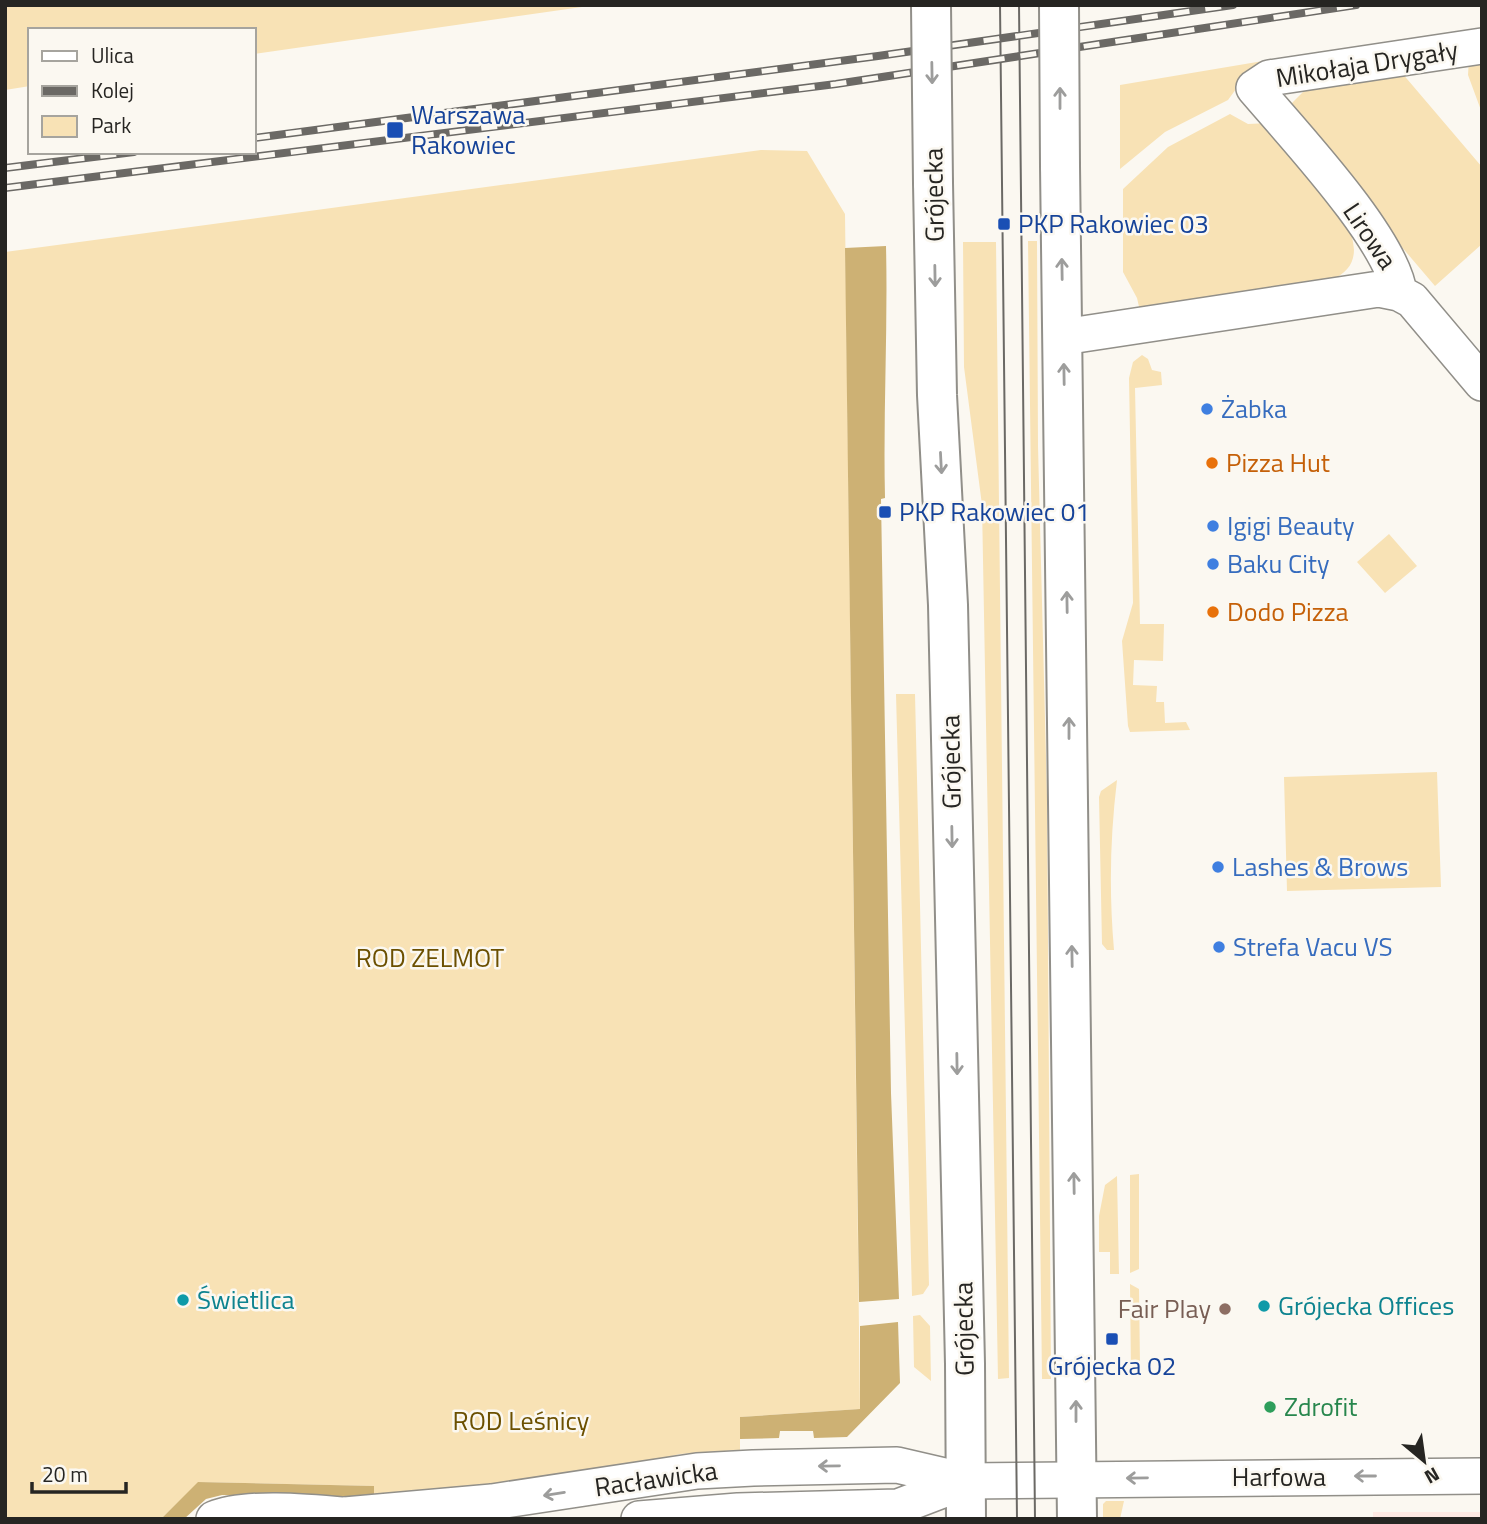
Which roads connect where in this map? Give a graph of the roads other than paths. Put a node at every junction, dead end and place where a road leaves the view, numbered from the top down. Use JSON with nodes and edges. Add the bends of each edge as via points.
{"nodes":[{"id":1,"x":931,"y":5,"type":"edge"},
{"id":2,"x":1059,"y":5,"type":"edge"},
{"id":3,"x":1482,"y":46,"type":"edge"},
{"id":4,"x":1254,"y":88,"type":"joint"},
{"id":5,"x":1399,"y":293,"type":"junction"},
{"id":6,"x":1063,"y":337,"type":"junction"},
{"id":7,"x":1482,"y":383,"type":"edge"},
{"id":8,"x":1482,"y":1476,"type":"edge"},
{"id":9,"x":1076,"y":1479,"type":"junction"},
{"id":10,"x":966,"y":1481,"type":"junction"},
{"id":11,"x":906,"y":1513,"type":"edge"},
{"id":12,"x":345,"y":1515,"type":"junction"},
{"id":13,"x":214,"y":1519,"type":"edge"},
{"id":14,"x":396,"y":1519,"type":"edge"},
{"id":15,"x":639,"y":1519,"type":"edge"},
{"id":16,"x":966,"y":1519,"type":"edge"},
{"id":17,"x":1077,"y":1519,"type":"edge"}],
"edges":[{"from":1,"to":10,"type":"main road","name":"Grójecka","one_way":true,"bridge":true},
{"from":6,"to":2,"type":"main road","one_way":true,"bridge":true},
{"from":3,"to":4,"type":"street","name":"Mikołaja Drygały","via":[[1269,78]]},
{"from":4,"to":5,"type":"street","name":"Lirowa","via":[[1371,231],[1394,268]]},
{"from":5,"to":6,"type":"street","via":[[1379,289]]},
{"from":5,"to":7,"type":"street","name":"Lirowa","via":[[1412,300]]},
{"from":9,"to":6,"type":"main road","one_way":true},
{"from":8,"to":9,"type":"street","name":"Harfowa","one_way":true},
{"from":9,"to":10,"type":"street","name":"Racławicka"},
{"from":9,"to":17,"type":"main road"},
{"from":10,"to":11,"type":"street","name":"Racławicka"},
{"from":10,"to":12,"type":"street","name":"Racławicka","one_way":true,"via":[[897,1465],[697,1471],[492,1502]]},
{"from":10,"to":16,"type":"main road","name":"Grójecka"},
{"from":11,"to":15,"type":"street","name":"Racławicka","via":[[738,1511]]},
{"from":12,"to":13,"type":"street","name":"Racławicka","via":[[249,1512]]},
{"from":12,"to":14,"type":"street","name":"Racławicka"}]}
